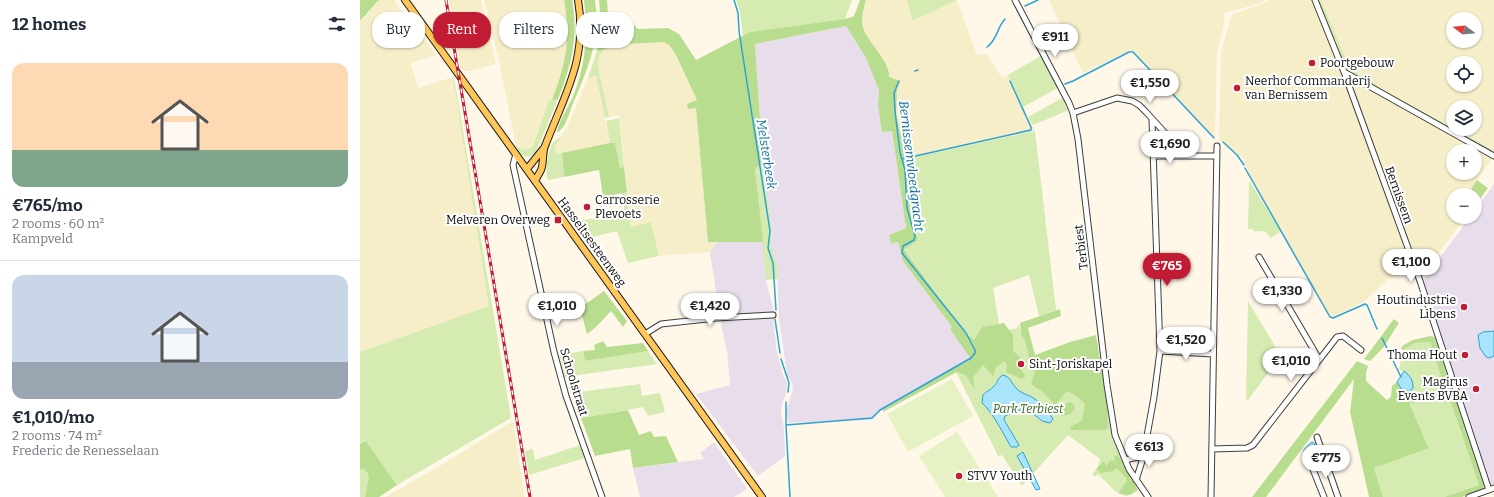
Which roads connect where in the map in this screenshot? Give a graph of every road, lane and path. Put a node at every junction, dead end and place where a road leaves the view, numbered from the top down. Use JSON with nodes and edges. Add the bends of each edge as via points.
{"nodes":[{"id":1,"x":405,"y":0,"type":"edge"},
{"id":2,"x":578,"y":0,"type":"edge"},
{"id":3,"x":1015,"y":0,"type":"edge"},
{"id":4,"x":1315,"y":0,"type":"edge"},
{"id":5,"x":1344,"y":72,"type":"junction"},
{"id":6,"x":1073,"y":113,"type":"junction"},
{"id":7,"x":1152,"y":120,"type":"junction"},
{"id":8,"x":1217,"y":146,"type":"dead end"},
{"id":9,"x":544,"y":148,"type":"junction"},
{"id":10,"x":516,"y":154,"type":"junction"},
{"id":11,"x":1154,"y":156,"type":"junction"},
{"id":12,"x":1186,"y":156,"type":"junction"},
{"id":13,"x":1217,"y":156,"type":"junction"},
{"id":14,"x":1494,"y":156,"type":"edge"},
{"id":15,"x":527,"y":169,"type":"junction"},
{"id":16,"x":535,"y":181,"type":"junction"},
{"id":17,"x":1259,"y":257,"type":"dead end"},
{"id":18,"x":773,"y":315,"type":"dead end"},
{"id":19,"x":645,"y":334,"type":"junction"},
{"id":20,"x":1361,"y":350,"type":"dead end"},
{"id":21,"x":1160,"y":351,"type":"junction"},
{"id":22,"x":1213,"y":354,"type":"junction"},
{"id":23,"x":1319,"y":359,"type":"junction"},
{"id":24,"x":1317,"y":437,"type":"dead end"},
{"id":25,"x":1212,"y":449,"type":"junction"},
{"id":26,"x":1143,"y":453,"type":"junction"},
{"id":27,"x":1125,"y":460,"type":"junction"},
{"id":28,"x":1312,"y":467,"type":"dead end"},
{"id":29,"x":1136,"y":480,"type":"junction"},
{"id":30,"x":1491,"y":489,"type":"edge"},
{"id":31,"x":602,"y":497,"type":"edge"},
{"id":32,"x":762,"y":497,"type":"edge"},
{"id":33,"x":1148,"y":497,"type":"edge"},
{"id":34,"x":1211,"y":497,"type":"edge"},
{"id":35,"x":1324,"y":497,"type":"edge"},
{"id":36,"x":1338,"y":497,"type":"edge"},
{"id":37,"x":1469,"y":497,"type":"edge"}],
"edges":[{"from":1,"to":10,"type":"main road","name":"Hasseltsesteenweg"},
{"from":2,"to":9,"type":"main road","via":[[581,30],[578,57],[570,87]]},
{"from":3,"to":6,"type":"street","name":"Terbiest"},
{"from":4,"to":5,"type":"street","name":"Bernissem"},
{"from":5,"to":14,"type":"street"},
{"from":5,"to":30,"type":"street","name":"Bernissem","via":[[1420,281]]},
{"from":6,"to":7,"type":"street","via":[[1117,98],[1132,100]]},
{"from":6,"to":27,"type":"street","name":"Terbiest","via":[[1108,392],[1115,435]]},
{"from":7,"to":11,"type":"street"},
{"from":7,"to":12,"type":"street"},
{"from":8,"to":13,"type":"street"},
{"from":9,"to":15,"type":"main road"},
{"from":9,"to":16,"type":"main road","via":[[541,169]]},
{"from":10,"to":15,"type":"main road","name":"Hasseltsesteenweg"},
{"from":10,"to":31,"type":"street","name":"Schoolstraat","via":[[513,165],[554,352],[566,396]]},
{"from":11,"to":12,"type":"street"},
{"from":11,"to":21,"type":"street"},
{"from":12,"to":13,"type":"street"},
{"from":13,"to":22,"type":"street"},
{"from":15,"to":16,"type":"main road","name":"Hasseltsesteenweg"},
{"from":16,"to":19,"type":"main road","name":"Hasseltsesteenweg"},
{"from":17,"to":23,"type":"street"},
{"from":18,"to":19,"type":"street","via":[[661,324]]},
{"from":19,"to":32,"type":"main road","name":"Hasseltsesteenweg"},
{"from":20,"to":23,"type":"street","via":[[1339,336]]},
{"from":21,"to":22,"type":"street"},
{"from":21,"to":26,"type":"street"},
{"from":22,"to":25,"type":"street"},
{"from":23,"to":25,"type":"street","via":[[1250,448]]},
{"from":24,"to":36,"type":"street"},
{"from":25,"to":34,"type":"street"},
{"from":26,"to":27,"type":"street"},
{"from":26,"to":29,"type":"street"},
{"from":27,"to":29,"type":"street","name":"Terbiest"},
{"from":28,"to":35,"type":"street"},
{"from":29,"to":33,"type":"street","name":"Terbiest"},
{"from":30,"to":37,"type":"street"}]}
